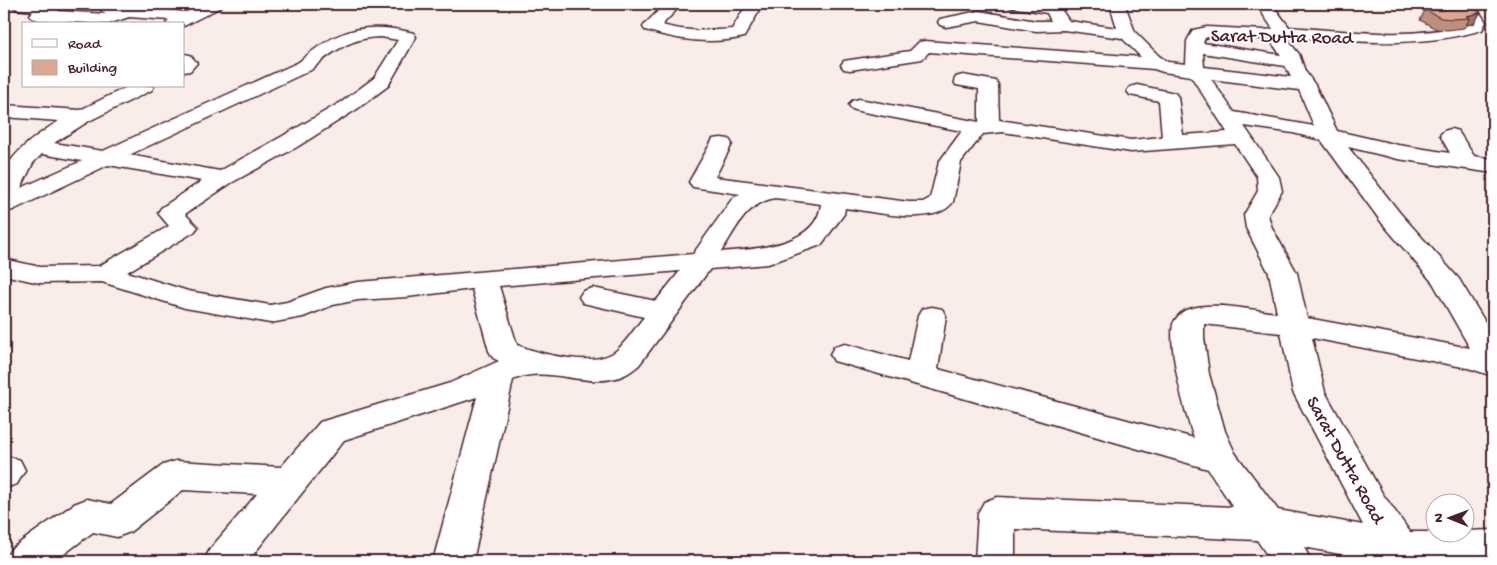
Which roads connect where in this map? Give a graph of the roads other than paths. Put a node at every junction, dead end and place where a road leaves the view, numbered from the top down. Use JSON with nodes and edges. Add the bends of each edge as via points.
{"nodes":[{"id":1,"x":29,"y":4,"type":"edge"},
{"id":2,"x":99,"y":4,"type":"edge"},
{"id":3,"x":216,"y":4,"type":"edge"},
{"id":4,"x":670,"y":4,"type":"edge"},
{"id":5,"x":755,"y":4,"type":"edge"},
{"id":6,"x":1015,"y":4,"type":"edge"},
{"id":7,"x":1264,"y":4,"type":"edge"},
{"id":8,"x":1466,"y":4,"type":"edge"},
{"id":9,"x":1049,"y":6,"type":"edge"},
{"id":10,"x":1119,"y":8,"type":"dead end"},
{"id":11,"x":126,"y":12,"type":"junction"},
{"id":12,"x":180,"y":20,"type":"edge"},
{"id":13,"x":946,"y":22,"type":"dead end"},
{"id":14,"x":1064,"y":25,"type":"junction"},
{"id":15,"x":1279,"y":33,"type":"junction"},
{"id":16,"x":1127,"y":34,"type":"junction"},
{"id":17,"x":1195,"y":47,"type":"junction"},
{"id":18,"x":1293,"y":62,"type":"junction"},
{"id":19,"x":850,"y":64,"type":"dead end"},
{"id":20,"x":1157,"y":64,"type":"junction"},
{"id":21,"x":1196,"y":70,"type":"junction"},
{"id":22,"x":963,"y":81,"type":"dead end"},
{"id":23,"x":1306,"y":85,"type":"junction"},
{"id":24,"x":142,"y":88,"type":"edge"},
{"id":25,"x":1137,"y":91,"type":"dead end"},
{"id":26,"x":859,"y":105,"type":"dead end"},
{"id":27,"x":4,"y":111,"type":"edge"},
{"id":28,"x":84,"y":116,"type":"junction"},
{"id":29,"x":983,"y":127,"type":"junction"},
{"id":30,"x":1233,"y":127,"type":"junction"},
{"id":31,"x":1329,"y":136,"type":"junction"},
{"id":32,"x":1451,"y":136,"type":"dead end"},
{"id":33,"x":1173,"y":143,"type":"junction"},
{"id":34,"x":721,"y":144,"type":"dead end"},
{"id":35,"x":39,"y":147,"type":"junction"},
{"id":36,"x":105,"y":158,"type":"junction"},
{"id":37,"x":1466,"y":162,"type":"junction"},
{"id":38,"x":1493,"y":166,"type":"edge"},
{"id":39,"x":223,"y":178,"type":"junction"},
{"id":40,"x":775,"y":191,"type":"junction"},
{"id":41,"x":4,"y":198,"type":"edge"},
{"id":42,"x":832,"y":199,"type":"junction"},
{"id":43,"x":4,"y":205,"type":"edge"},
{"id":44,"x":701,"y":262,"type":"junction"},
{"id":45,"x":4,"y":267,"type":"edge"},
{"id":46,"x":40,"y":274,"type":"junction"},
{"id":47,"x":104,"y":274,"type":"junction"},
{"id":48,"x":483,"y":279,"type":"junction"},
{"id":49,"x":4,"y":287,"type":"edge"},
{"id":50,"x":593,"y":297,"type":"dead end"},
{"id":51,"x":663,"y":312,"type":"junction"},
{"id":52,"x":932,"y":316,"type":"dead end"},
{"id":53,"x":1293,"y":325,"type":"junction"},
{"id":54,"x":845,"y":354,"type":"dead end"},
{"id":55,"x":1493,"y":360,"type":"edge"},
{"id":56,"x":536,"y":364,"type":"junction"},
{"id":57,"x":1493,"y":365,"type":"edge"},
{"id":58,"x":499,"y":374,"type":"junction"},
{"id":59,"x":921,"y":375,"type":"junction"},
{"id":60,"x":1221,"y":459,"type":"junction"},
{"id":61,"x":290,"y":482,"type":"junction"},
{"id":62,"x":1267,"y":524,"type":"junction"},
{"id":63,"x":1493,"y":547,"type":"edge"},
{"id":64,"x":1402,"y":555,"type":"edge"},
{"id":65,"x":25,"y":561,"type":"edge"},
{"id":66,"x":224,"y":561,"type":"edge"},
{"id":67,"x":452,"y":561,"type":"edge"},
{"id":68,"x":995,"y":561,"type":"edge"},
{"id":69,"x":1291,"y":561,"type":"edge"}],
"edges":[{"from":1,"to":11,"type":"street","via":[[22,6],[52,8],[38,15],[110,19]]},
{"from":2,"to":11,"type":"street","via":[[92,8]]},
{"from":3,"to":12,"type":"street"},
{"from":4,"to":5,"type":"street","via":[[651,27],[673,34],[706,37],[738,33]]},
{"from":6,"to":9,"type":"street"},
{"from":7,"to":15,"type":"street"},
{"from":8,"to":15,"type":"street","name":"Sarat Dutta Road","via":[[1478,22],[1476,27],[1444,36]]},
{"from":9,"to":14,"type":"street"},
{"from":10,"to":16,"type":"street"},
{"from":11,"to":12,"type":"street"},
{"from":13,"to":14,"type":"street","via":[[979,16],[1036,26]]},
{"from":14,"to":16,"type":"street"},
{"from":15,"to":17,"type":"street","name":"Sarat Dutta Road","via":[[1207,32],[1199,34]]},
{"from":15,"to":18,"type":"street"},
{"from":16,"to":20,"type":"street"},
{"from":17,"to":18,"type":"street"},
{"from":17,"to":21,"type":"street","name":"Sarat Dutta Road"},
{"from":18,"to":23,"type":"street"},
{"from":19,"to":20,"type":"street","via":[[916,55],[925,46]]},
{"from":20,"to":21,"type":"street","via":[[1171,69]]},
{"from":21,"to":23,"type":"street"},
{"from":21,"to":30,"type":"street","name":"Sarat Dutta Road"},
{"from":22,"to":29,"type":"street","via":[[989,85]]},
{"from":23,"to":31,"type":"street"},
{"from":24,"to":28,"type":"street"},
{"from":25,"to":33,"type":"street","via":[[1168,97]]},
{"from":26,"to":29,"type":"street"},
{"from":27,"to":28,"type":"street"},
{"from":28,"to":35,"type":"street"},
{"from":29,"to":33,"type":"street","via":[[1003,126],[1131,146]]},
{"from":29,"to":42,"type":"street","via":[[950,162],[941,202],[933,207],[909,209]]},
{"from":30,"to":31,"type":"street","via":[[1293,127]]},
{"from":30,"to":33,"type":"street"},
{"from":30,"to":53,"type":"street","name":"Sarat Dutta Road","via":[[1268,177],[1270,191],[1256,215],[1259,228],[1283,273]]},
{"from":31,"to":37,"type":"street"},
{"from":31,"to":55,"type":"street","via":[[1391,218],[1445,279]]},
{"from":32,"to":37,"type":"street"},
{"from":34,"to":40,"type":"street","via":[[701,182]]},
{"from":35,"to":36,"type":"street"},
{"from":35,"to":41,"type":"street","via":[[26,158]]},
{"from":36,"to":39,"type":"street"},
{"from":36,"to":39,"type":"street","via":[[305,66],[319,52],[349,36],[380,31],[408,37],[381,82],[335,114]]},
{"from":36,"to":43,"type":"street"},
{"from":37,"to":38,"type":"street"},
{"from":39,"to":47,"type":"street","via":[[170,213],[184,227]]},
{"from":40,"to":42,"type":"street"},
{"from":40,"to":44,"type":"street","via":[[755,195],[741,204]]},
{"from":42,"to":44,"type":"street","via":[[832,214],[812,240],[768,256]]},
{"from":44,"to":48,"type":"street"},
{"from":44,"to":51,"type":"street"},
{"from":45,"to":46,"type":"street"},
{"from":46,"to":47,"type":"street"},
{"from":46,"to":49,"type":"street"},
{"from":47,"to":48,"type":"street","via":[[185,299],[270,314],[294,310],[326,297]]},
{"from":48,"to":56,"type":"street","via":[[504,351]]},
{"from":50,"to":51,"type":"street"},
{"from":51,"to":56,"type":"street","via":[[628,358],[613,368],[591,370]]},
{"from":52,"to":59,"type":"street"},
{"from":53,"to":57,"type":"street"},
{"from":53,"to":60,"type":"street","via":[[1205,314],[1194,317],[1188,324],[1202,413]]},
{"from":53,"to":64,"type":"street","name":"Sarat Dutta Road","via":[[1309,392],[1369,504]]},
{"from":54,"to":59,"type":"street"},
{"from":56,"to":58,"type":"street","via":[[516,366]]},
{"from":58,"to":61,"type":"street","via":[[461,391],[332,432]]},
{"from":58,"to":67,"type":"street"},
{"from":59,"to":60,"type":"street"},
{"from":60,"to":62,"type":"street"},
{"from":61,"to":65,"type":"street","via":[[176,475],[117,521],[87,515]]},
{"from":61,"to":66,"type":"street"},
{"from":62,"to":64,"type":"street"},
{"from":62,"to":68,"type":"street","via":[[997,513]]},
{"from":62,"to":69,"type":"street"},
{"from":63,"to":64,"type":"street"}]}
